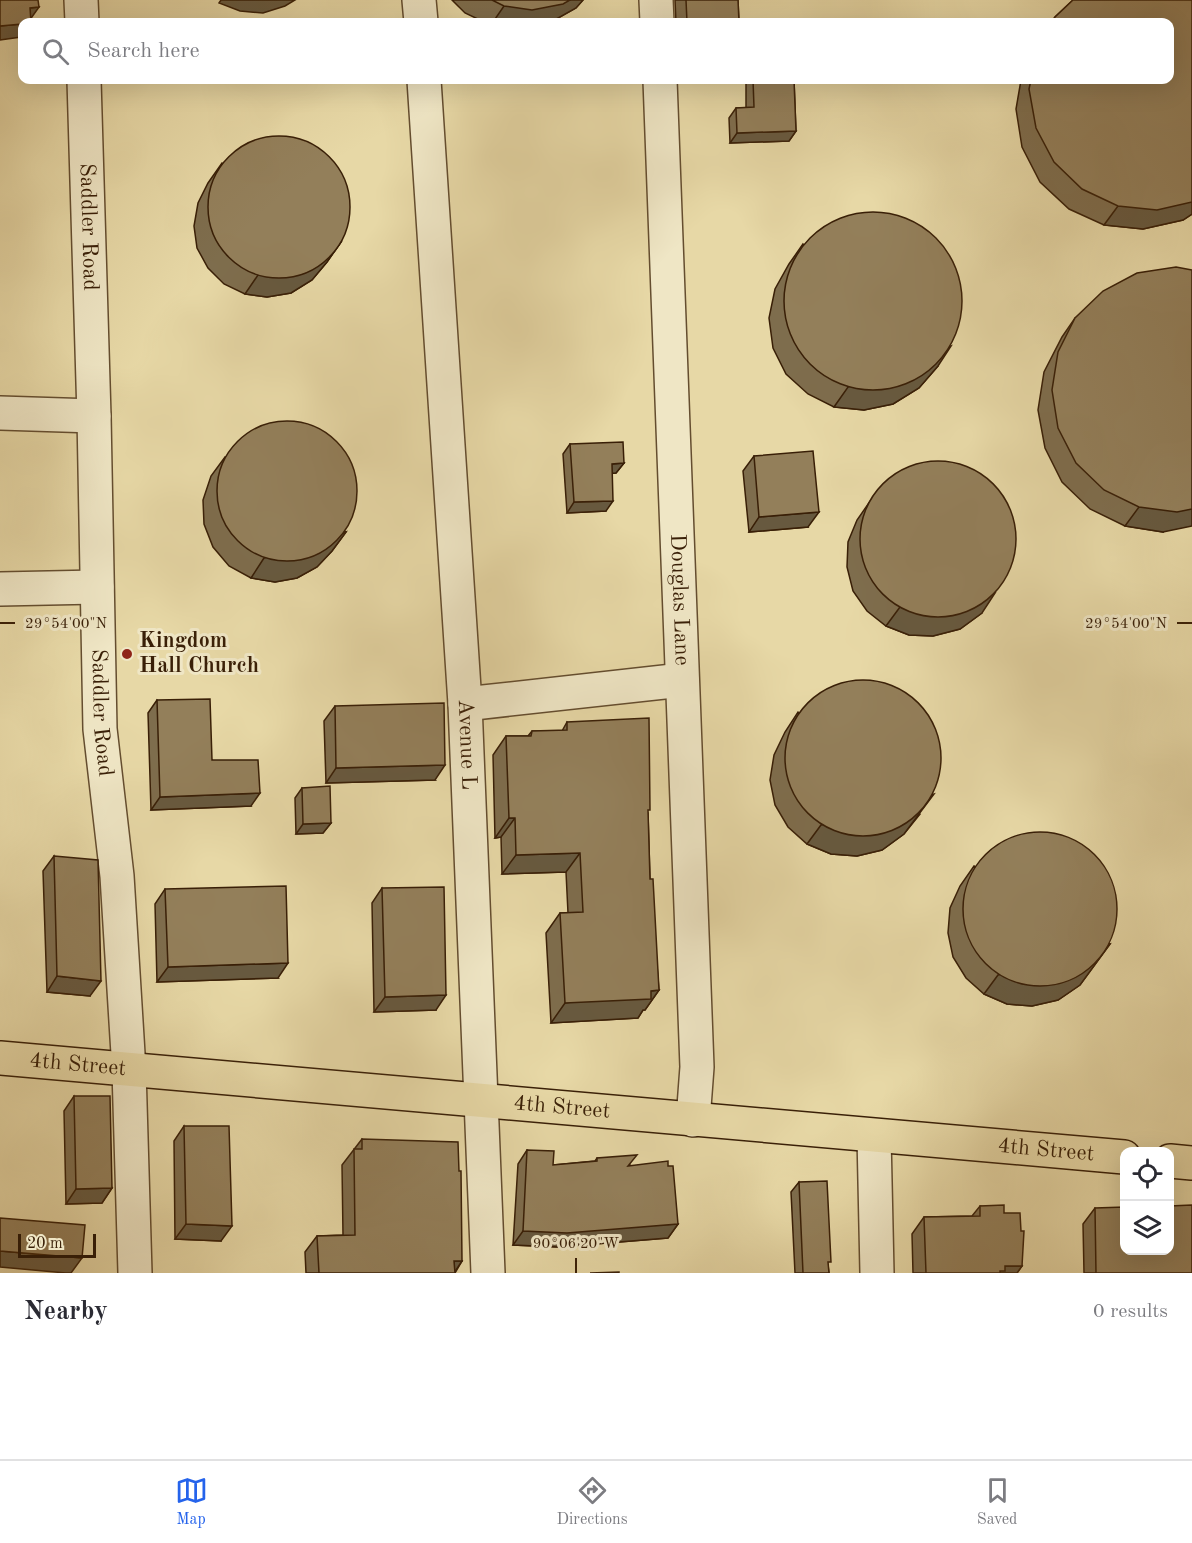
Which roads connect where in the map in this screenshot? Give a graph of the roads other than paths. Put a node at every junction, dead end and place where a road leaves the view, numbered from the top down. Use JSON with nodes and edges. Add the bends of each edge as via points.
{"nodes":[{"id":1,"x":81,"y":0,"type":"edge"},
{"id":2,"x":419,"y":0,"type":"edge"},
{"id":3,"x":656,"y":0,"type":"edge"},
{"id":4,"x":82,"y":18,"type":"edge"},
{"id":5,"x":421,"y":18,"type":"edge"},
{"id":6,"x":657,"y":18,"type":"edge"},
{"id":7,"x":84,"y":84,"type":"edge"},
{"id":8,"x":424,"y":84,"type":"edge"},
{"id":9,"x":660,"y":84,"type":"edge"},
{"id":10,"x":0,"y":413,"type":"edge"},
{"id":11,"x":94,"y":416,"type":"junction"},
{"id":12,"x":97,"y":588,"type":"junction"},
{"id":13,"x":0,"y":589,"type":"edge"},
{"id":14,"x":682,"y":680,"type":"junction"},
{"id":15,"x":465,"y":704,"type":"junction"},
{"id":16,"x":0,"y":1058,"type":"edge"},
{"id":17,"x":129,"y":1070,"type":"junction"},
{"id":18,"x":482,"y":1101,"type":"junction"},
{"id":19,"x":693,"y":1120,"type":"junction"},
{"id":20,"x":874,"y":1136,"type":"junction"},
{"id":21,"x":1120,"y":1157,"type":"edge"},
{"id":22,"x":1174,"y":1161,"type":"edge"},
{"id":23,"x":1192,"y":1163,"type":"edge"},
{"id":24,"x":135,"y":1273,"type":"edge"},
{"id":25,"x":488,"y":1273,"type":"edge"},
{"id":26,"x":877,"y":1273,"type":"edge"}],
"edges":[{"from":1,"to":4,"type":"street"},
{"from":2,"to":5,"type":"street"},
{"from":3,"to":6,"type":"street"},
{"from":7,"to":11,"type":"street","name":"Saddler Road"},
{"from":8,"to":15,"type":"street","name":"Avenue L"},
{"from":9,"to":14,"type":"street","name":"Douglas Lane"},
{"from":10,"to":11,"type":"street"},
{"from":11,"to":12,"type":"street","name":"Saddler Road"},
{"from":12,"to":13,"type":"street"},
{"from":12,"to":17,"type":"street","name":"Saddler Road","via":[[100,729],[117,876]]},
{"from":14,"to":15,"type":"street"},
{"from":14,"to":19,"type":"street","name":"Douglas Lane","via":[[696,1067]]},
{"from":15,"to":18,"type":"street","name":"Avenue L"},
{"from":16,"to":17,"type":"main road","name":"4th Street"},
{"from":17,"to":18,"type":"main road","name":"4th Street"},
{"from":17,"to":24,"type":"street","name":"Saddler Road"},
{"from":18,"to":19,"type":"main road","name":"4th Street"},
{"from":18,"to":25,"type":"street","name":"Avenue L"},
{"from":19,"to":20,"type":"main road","name":"4th Street"},
{"from":20,"to":21,"type":"main road","name":"4th Street"},
{"from":20,"to":26,"type":"street"},
{"from":22,"to":23,"type":"main road"}]}
